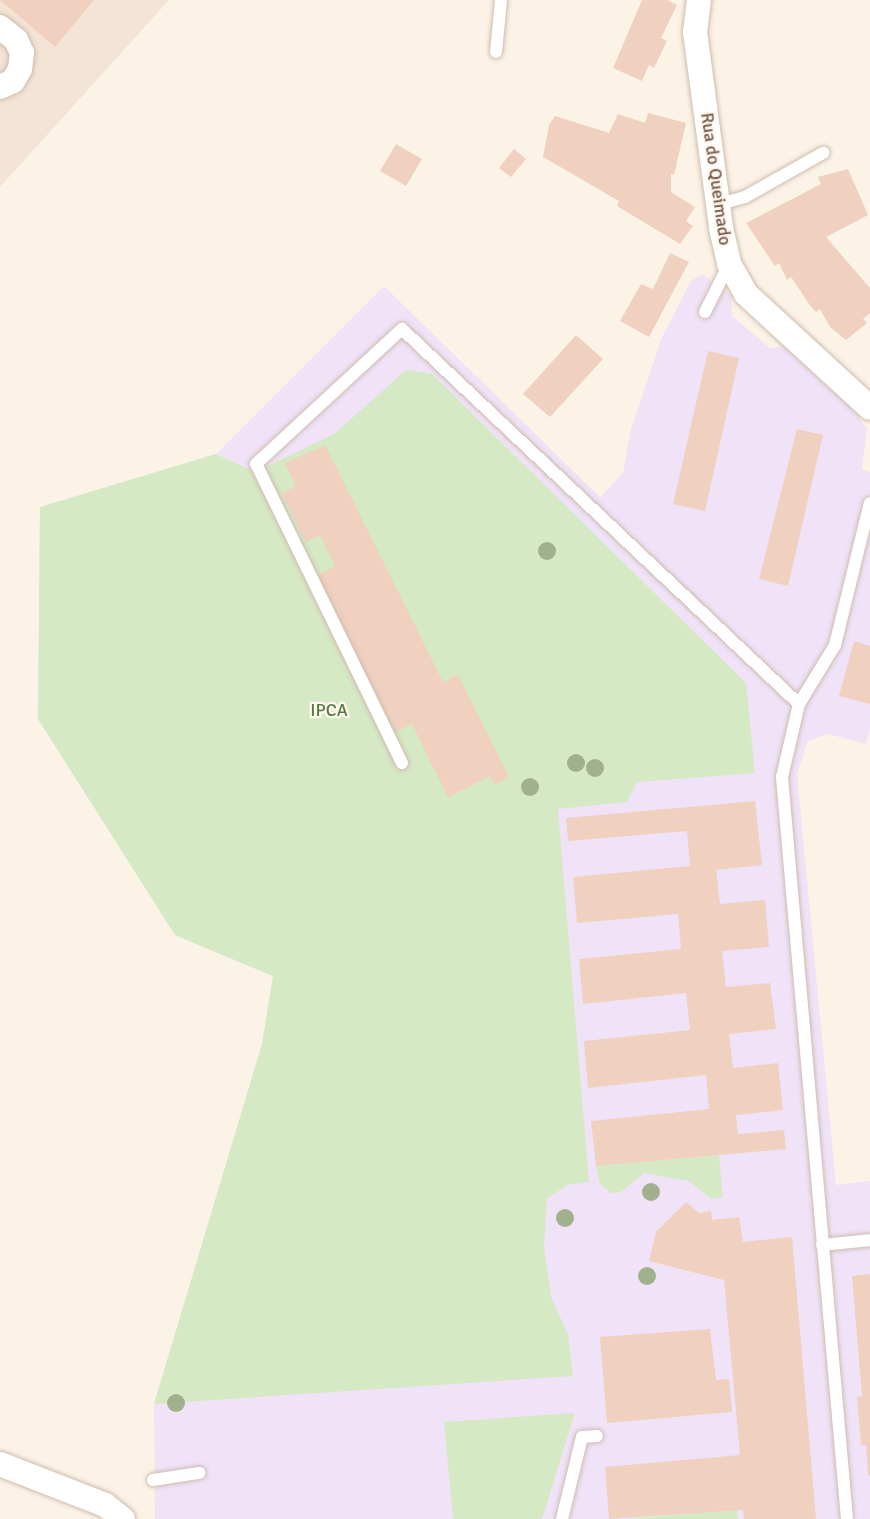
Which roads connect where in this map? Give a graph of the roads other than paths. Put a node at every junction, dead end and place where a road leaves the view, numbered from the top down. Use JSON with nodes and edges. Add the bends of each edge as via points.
{"nodes":[{"id":1,"x":501,"y":0,"type":"edge"},
{"id":2,"x":699,"y":0,"type":"edge"},
{"id":3,"x":0,"y":27,"type":"edge"},
{"id":4,"x":496,"y":52,"type":"dead end"},
{"id":5,"x":0,"y":87,"type":"edge"},
{"id":6,"x":823,"y":153,"type":"dead end"},
{"id":7,"x":719,"y":204,"type":"junction"},
{"id":8,"x":729,"y":264,"type":"junction"},
{"id":9,"x":705,"y":312,"type":"dead end"},
{"id":10,"x":870,"y":408,"type":"edge"},
{"id":11,"x":870,"y":503,"type":"edge"},
{"id":12,"x":799,"y":704,"type":"junction"},
{"id":13,"x":402,"y":764,"type":"dead end"},
{"id":14,"x":870,"y":1240,"type":"edge"},
{"id":15,"x":822,"y":1245,"type":"junction"},
{"id":16,"x":597,"y":1436,"type":"dead end"},
{"id":17,"x":0,"y":1464,"type":"edge"},
{"id":18,"x":199,"y":1473,"type":"dead end"},
{"id":19,"x":153,"y":1480,"type":"dead end"},
{"id":20,"x":123,"y":1519,"type":"edge"},
{"id":21,"x":562,"y":1519,"type":"edge"},
{"id":22,"x":847,"y":1519,"type":"edge"}],
"edges":[{"from":1,"to":4,"type":"lane"},
{"from":2,"to":7,"type":"street","name":"Rua do Queimado","via":[[695,32]]},
{"from":3,"to":5,"type":"street","via":[[16,40],[22,53],[13,81]]},
{"from":6,"to":7,"type":"lane","via":[[745,196]]},
{"from":7,"to":8,"type":"street","name":"Rua do Queimado"},
{"from":8,"to":9,"type":"lane"},
{"from":8,"to":10,"type":"street","name":"Rua do Queimado","via":[[746,294]]},
{"from":11,"to":12,"type":"lane","via":[[829,645]]},
{"from":12,"to":13,"type":"lane","via":[[402,329],[256,464]]},
{"from":12,"to":15,"type":"lane","via":[[782,777]]},
{"from":14,"to":15,"type":"lane"},
{"from":15,"to":22,"type":"lane"},
{"from":16,"to":21,"type":"lane","via":[[582,1437]]},
{"from":17,"to":20,"type":"street","via":[[105,1505]]},
{"from":18,"to":19,"type":"lane"}]}
